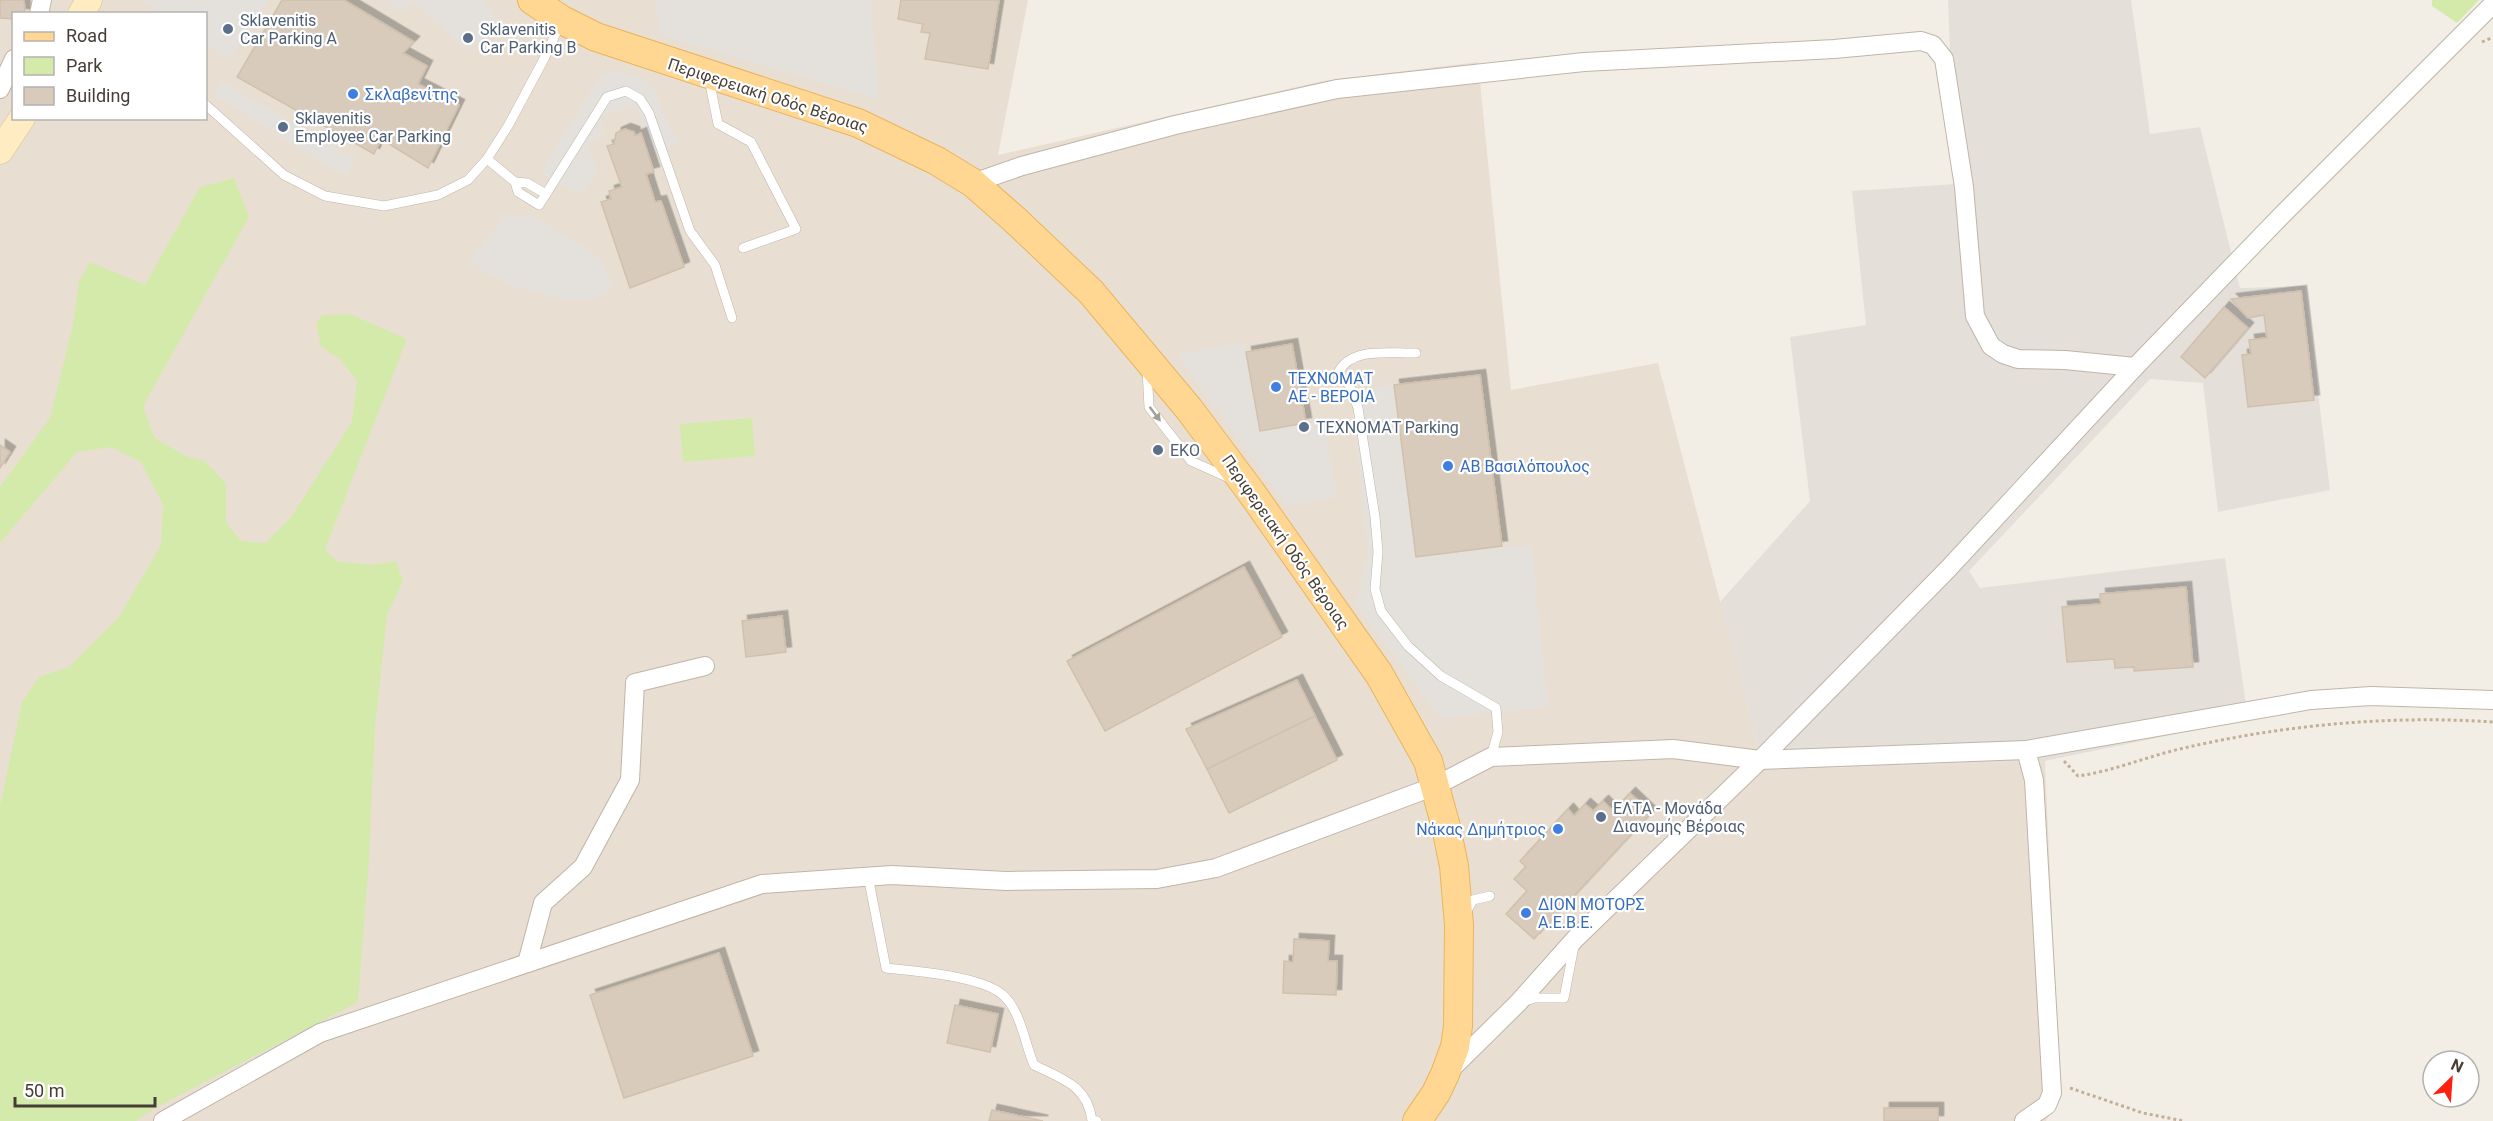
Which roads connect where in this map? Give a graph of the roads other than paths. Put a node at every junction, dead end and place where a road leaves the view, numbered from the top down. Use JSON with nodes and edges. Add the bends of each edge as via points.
{"nodes":[{"id":1,"x":532,"y":0,"type":"edge"},
{"id":2,"x":2493,"y":4,"type":"edge"},
{"id":3,"x":562,"y":20,"type":"junction"},
{"id":4,"x":12,"y":63,"type":"edge"},
{"id":5,"x":708,"y":74,"type":"junction"},
{"id":6,"x":0,"y":89,"type":"edge"},
{"id":7,"x":207,"y":106,"type":"edge"},
{"id":8,"x":21,"y":120,"type":"edge"},
{"id":9,"x":0,"y":152,"type":"edge"},
{"id":10,"x":487,"y":159,"type":"junction"},
{"id":11,"x":515,"y":182,"type":"junction"},
{"id":12,"x":973,"y":183,"type":"junction"},
{"id":13,"x":546,"y":194,"type":"junction"},
{"id":14,"x":743,"y":248,"type":"dead end"},
{"id":15,"x":732,"y":318,"type":"dead end"},
{"id":16,"x":1416,"y":353,"type":"dead end"},
{"id":17,"x":2135,"y":367,"type":"junction"},
{"id":18,"x":705,"y":666,"type":"dead end"},
{"id":19,"x":2493,"y":700,"type":"edge"},
{"id":20,"x":2026,"y":750,"type":"junction"},
{"id":21,"x":1491,"y":757,"type":"junction"},
{"id":22,"x":1760,"y":760,"type":"junction"},
{"id":23,"x":1435,"y":786,"type":"junction"},
{"id":24,"x":868,"y":876,"type":"junction"},
{"id":25,"x":1490,"y":896,"type":"dead end"},
{"id":26,"x":1459,"y":926,"type":"junction"},
{"id":27,"x":1575,"y":939,"type":"junction"},
{"id":28,"x":527,"y":963,"type":"junction"},
{"id":29,"x":1518,"y":1003,"type":"junction"},
{"id":30,"x":1445,"y":1074,"type":"junction"},
{"id":31,"x":163,"y":1121,"type":"edge"},
{"id":32,"x":1097,"y":1121,"type":"edge"},
{"id":33,"x":1417,"y":1121,"type":"edge"},
{"id":34,"x":2024,"y":1121,"type":"edge"}],
"edges":[{"from":1,"to":3,"type":"main road","name":"Περιφερειακή Οδός Βέροιας"},
{"from":2,"to":17,"type":"street"},
{"from":3,"to":5,"type":"main road","name":"Περιφερειακή Οδός Βέροιας","via":[[596,37]]},
{"from":3,"to":10,"type":"lane"},
{"from":4,"to":6,"type":"street"},
{"from":5,"to":12,"type":"main road","name":"Περιφερειακή Οδός Βέροιας","via":[[858,123]]},
{"from":5,"to":14,"type":"lane","via":[[718,124],[751,142],[796,229]]},
{"from":7,"to":10,"type":"lane","via":[[284,175],[325,196],[384,206],[438,195],[468,180]]},
{"from":8,"to":9,"type":"main road"},
{"from":10,"to":11,"type":"lane"},
{"from":11,"to":13,"type":"lane","via":[[527,183]]},
{"from":11,"to":13,"type":"lane","via":[[518,192],[539,205]]},
{"from":12,"to":17,"type":"street","via":[[1175,125],[1337,89],[1584,62],[1921,41],[1933,45],[1944,59],[1964,187],[1975,316],[1991,346],[2018,359]]},
{"from":12,"to":23,"type":"main road","name":"Περιφερειακή Οδός Βέροιας","via":[[1091,292],[1190,409],[1379,674],[1428,761]]},
{"from":13,"to":15,"type":"lane","via":[[607,97],[626,92],[640,99],[649,112],[690,231],[715,266]]},
{"from":16,"to":21,"type":"lane","via":[[1358,355],[1343,363],[1338,373],[1350,386],[1358,408],[1375,517],[1375,589],[1381,611],[1408,646],[1441,676],[1496,708],[1498,732]]},
{"from":17,"to":22,"type":"street","via":[[1948,569]]},
{"from":18,"to":28,"type":"street","via":[[634,682],[630,780],[583,867],[543,903]]},
{"from":19,"to":20,"type":"street","via":[[2371,696],[2311,700]]},
{"from":20,"to":22,"type":"street"},
{"from":20,"to":34,"type":"street","via":[[2034,780],[2052,1093],[2047,1106]]},
{"from":21,"to":22,"type":"street","via":[[1672,749]]},
{"from":21,"to":23,"type":"street"},
{"from":22,"to":27,"type":"street"},
{"from":23,"to":24,"type":"street","via":[[1216,868],[1157,879]]},
{"from":23,"to":26,"type":"main road","name":"Περιφερειακή Οδός Βέροιας","via":[[1454,866]]},
{"from":24,"to":28,"type":"street","via":[[762,884]]},
{"from":24,"to":32,"type":"lane","via":[[886,968],[985,984],[1005,997],[1034,1065],[1078,1088],[1090,1105],[1092,1120]]},
{"from":25,"to":26,"type":"lane","via":[[1473,900]]},
{"from":26,"to":30,"type":"main road","name":"Περιφερειακή Οδός Βέροιας","via":[[1458,1026]]},
{"from":27,"to":29,"type":"street"},
{"from":27,"to":29,"type":"lane","via":[[1564,998],[1535,998]]},
{"from":28,"to":31,"type":"street","via":[[320,1034]]},
{"from":29,"to":30,"type":"street"},
{"from":30,"to":33,"type":"main road","name":"Περιφερειακή Οδός Βέροιας"}]}
